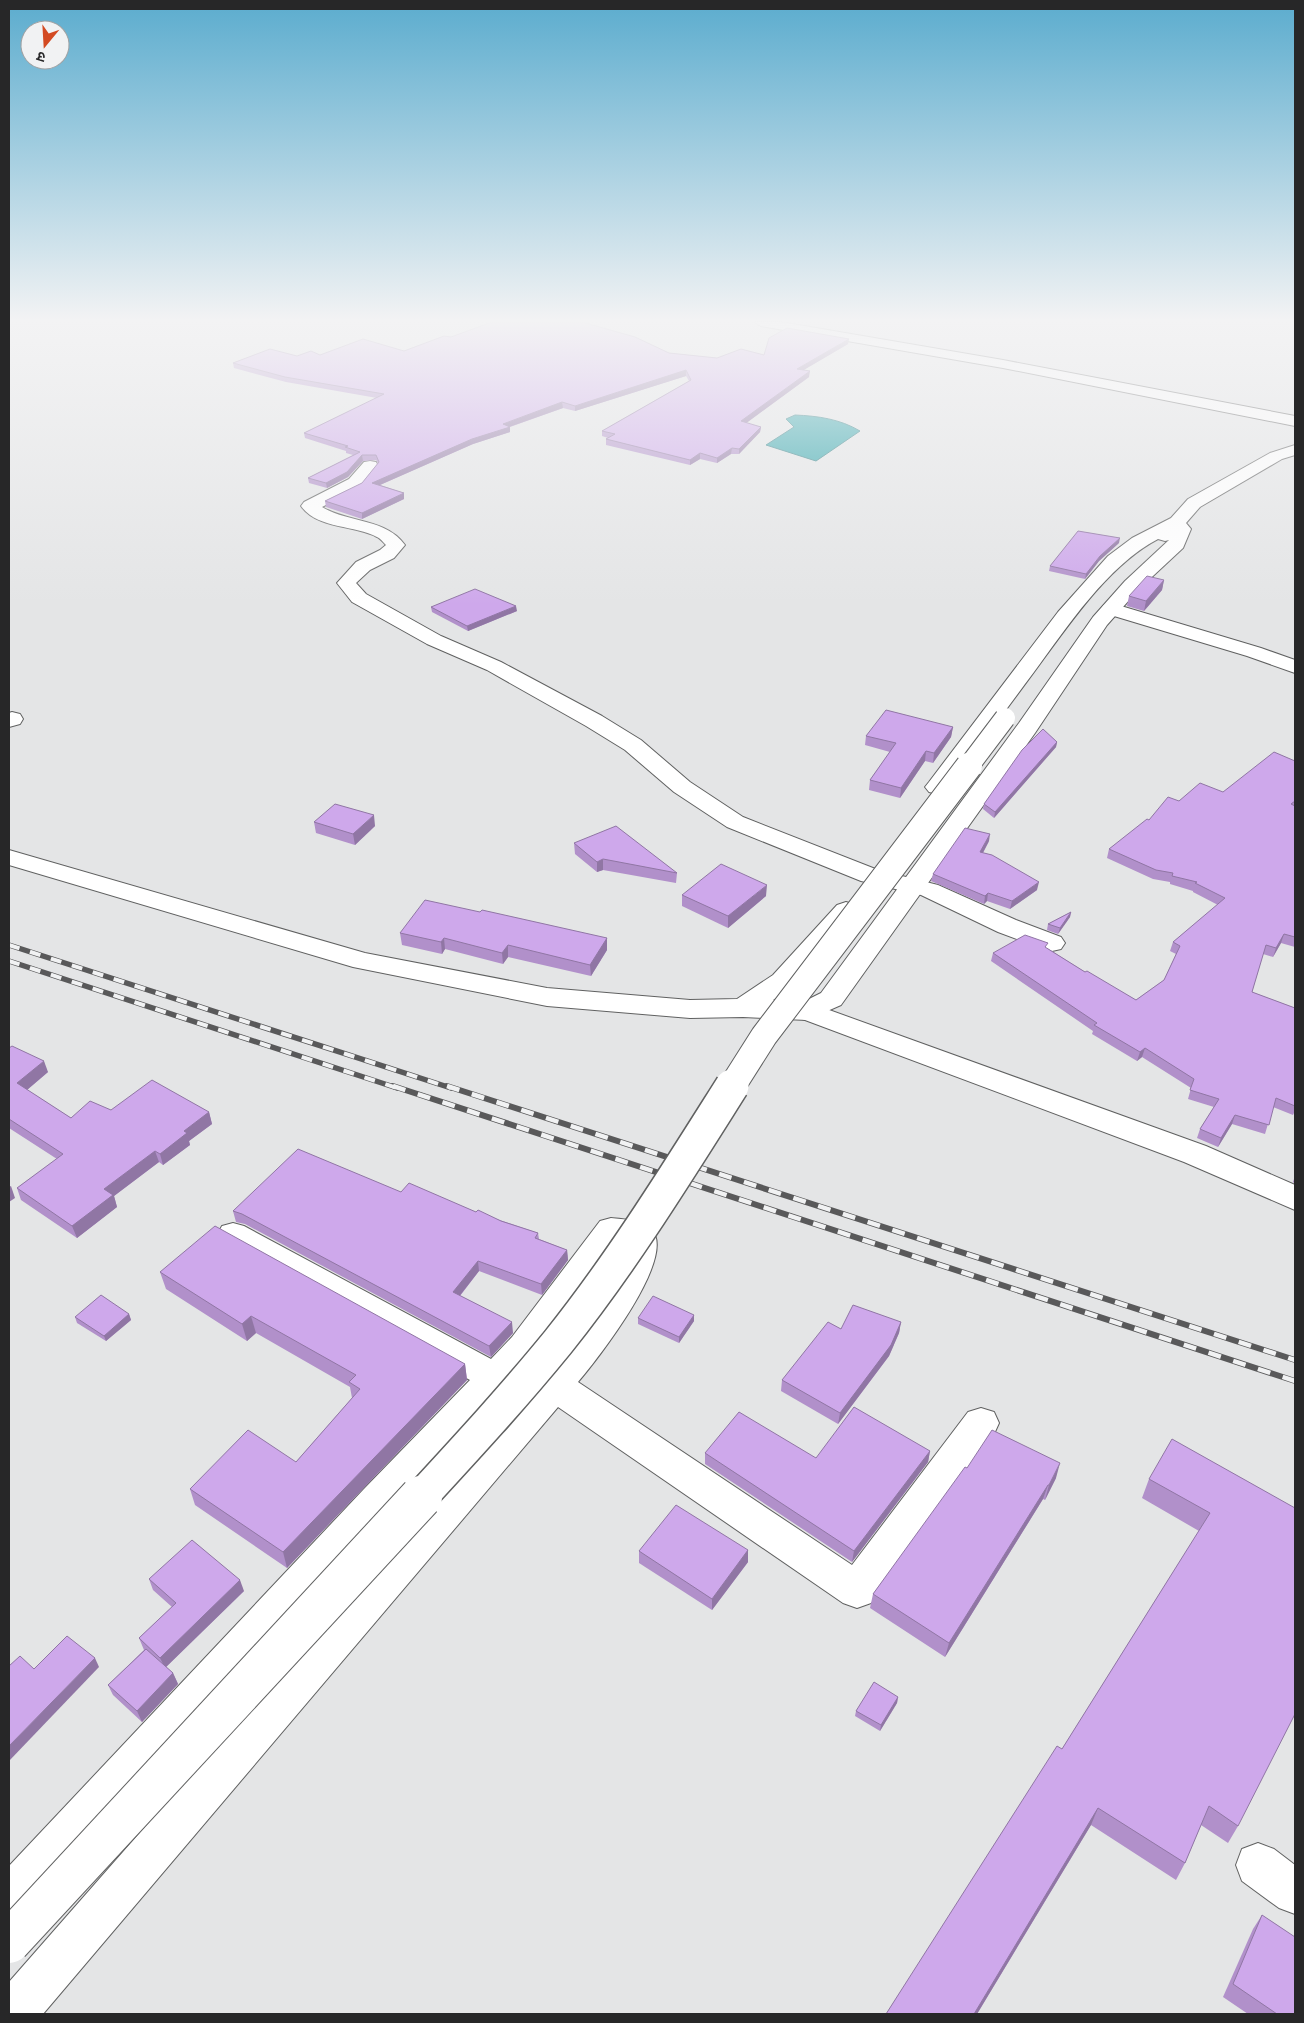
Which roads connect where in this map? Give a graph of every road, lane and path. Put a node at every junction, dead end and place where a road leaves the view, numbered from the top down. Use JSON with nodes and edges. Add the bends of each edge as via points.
{"nodes":[{"id":1,"x":1271,"y":416,"type":"edge"},
{"id":2,"x":1295,"y":421,"type":"edge"},
{"id":3,"x":1295,"y":450,"type":"edge"},
{"id":4,"x":370,"y":466,"type":"dead end"},
{"id":5,"x":1177,"y":522,"type":"junction"},
{"id":6,"x":1111,"y":608,"type":"junction"},
{"id":7,"x":1295,"y":667,"type":"edge"},
{"id":8,"x":9,"y":857,"type":"edge"},
{"id":9,"x":870,"y":876,"type":"junction"},
{"id":10,"x":911,"y":886,"type":"junction"},
{"id":11,"x":1052,"y":944,"type":"dead end"},
{"id":12,"x":743,"y":1008,"type":"junction"},
{"id":13,"x":807,"y":1011,"type":"junction"},
{"id":14,"x":1295,"y":1198,"type":"edge"},
{"id":15,"x":233,"y":1236,"type":"edge"},
{"id":16,"x":495,"y":1377,"type":"junction"},
{"id":17,"x":548,"y":1394,"type":"junction"},
{"id":18,"x":981,"y":1423,"type":"dead end"},
{"id":19,"x":1258,"y":1865,"type":"dead end"},
{"id":20,"x":1295,"y":1892,"type":"edge"},
{"id":21,"x":9,"y":1899,"type":"edge"},
{"id":22,"x":9,"y":1942,"type":"edge"},
{"id":23,"x":12,"y":2014,"type":"edge"}],
"edges":[{"from":1,"to":2,"type":"main road"},
{"from":3,"to":5,"type":"main road","via":[[1276,456],[1194,503]]},
{"from":4,"to":9,"type":"main road","via":[[355,483],[310,506],[340,521],[384,533],[396,545],[387,554],[363,566],[346,583],[359,598],[594,721],[633,745],[682,787],[735,822]]},
{"from":5,"to":6,"type":"main road","via":[[1182,529],[1178,544]]},
{"from":5,"to":9,"type":"main road","via":[[1138,542],[1115,560],[1065,616]]},
{"from":5,"to":22,"type":"main road","bridge":true,"via":[[1092,605],[1061,642],[764,1036],[638,1234],[558,1342],[484,1429]]},
{"from":6,"to":7,"type":"main road"},
{"from":6,"to":10,"type":"main road"},
{"from":8,"to":12,"type":"main road","via":[[362,961],[547,997],[690,1009]]},
{"from":9,"to":10,"type":"main road"},
{"from":9,"to":12,"type":"main road","via":[[834,924],[784,981]]},
{"from":10,"to":11,"type":"main road","via":[[929,890]]},
{"from":10,"to":13,"type":"main road","via":[[831,999]]},
{"from":12,"to":13,"type":"main road"},
{"from":13,"to":14,"type":"main road","via":[[1195,1154]]},
{"from":15,"to":16,"type":"main road"},
{"from":16,"to":17,"type":"main road"},
{"from":16,"to":17,"type":"main road","via":[[524,1347],[611,1230],[626,1231],[640,1238],[638,1260],[608,1319]]},
{"from":16,"to":21,"type":"main road"},
{"from":17,"to":18,"type":"main road","via":[[857,1590]]},
{"from":17,"to":23,"type":"main road"},
{"from":19,"to":20,"type":"main road"}]}
